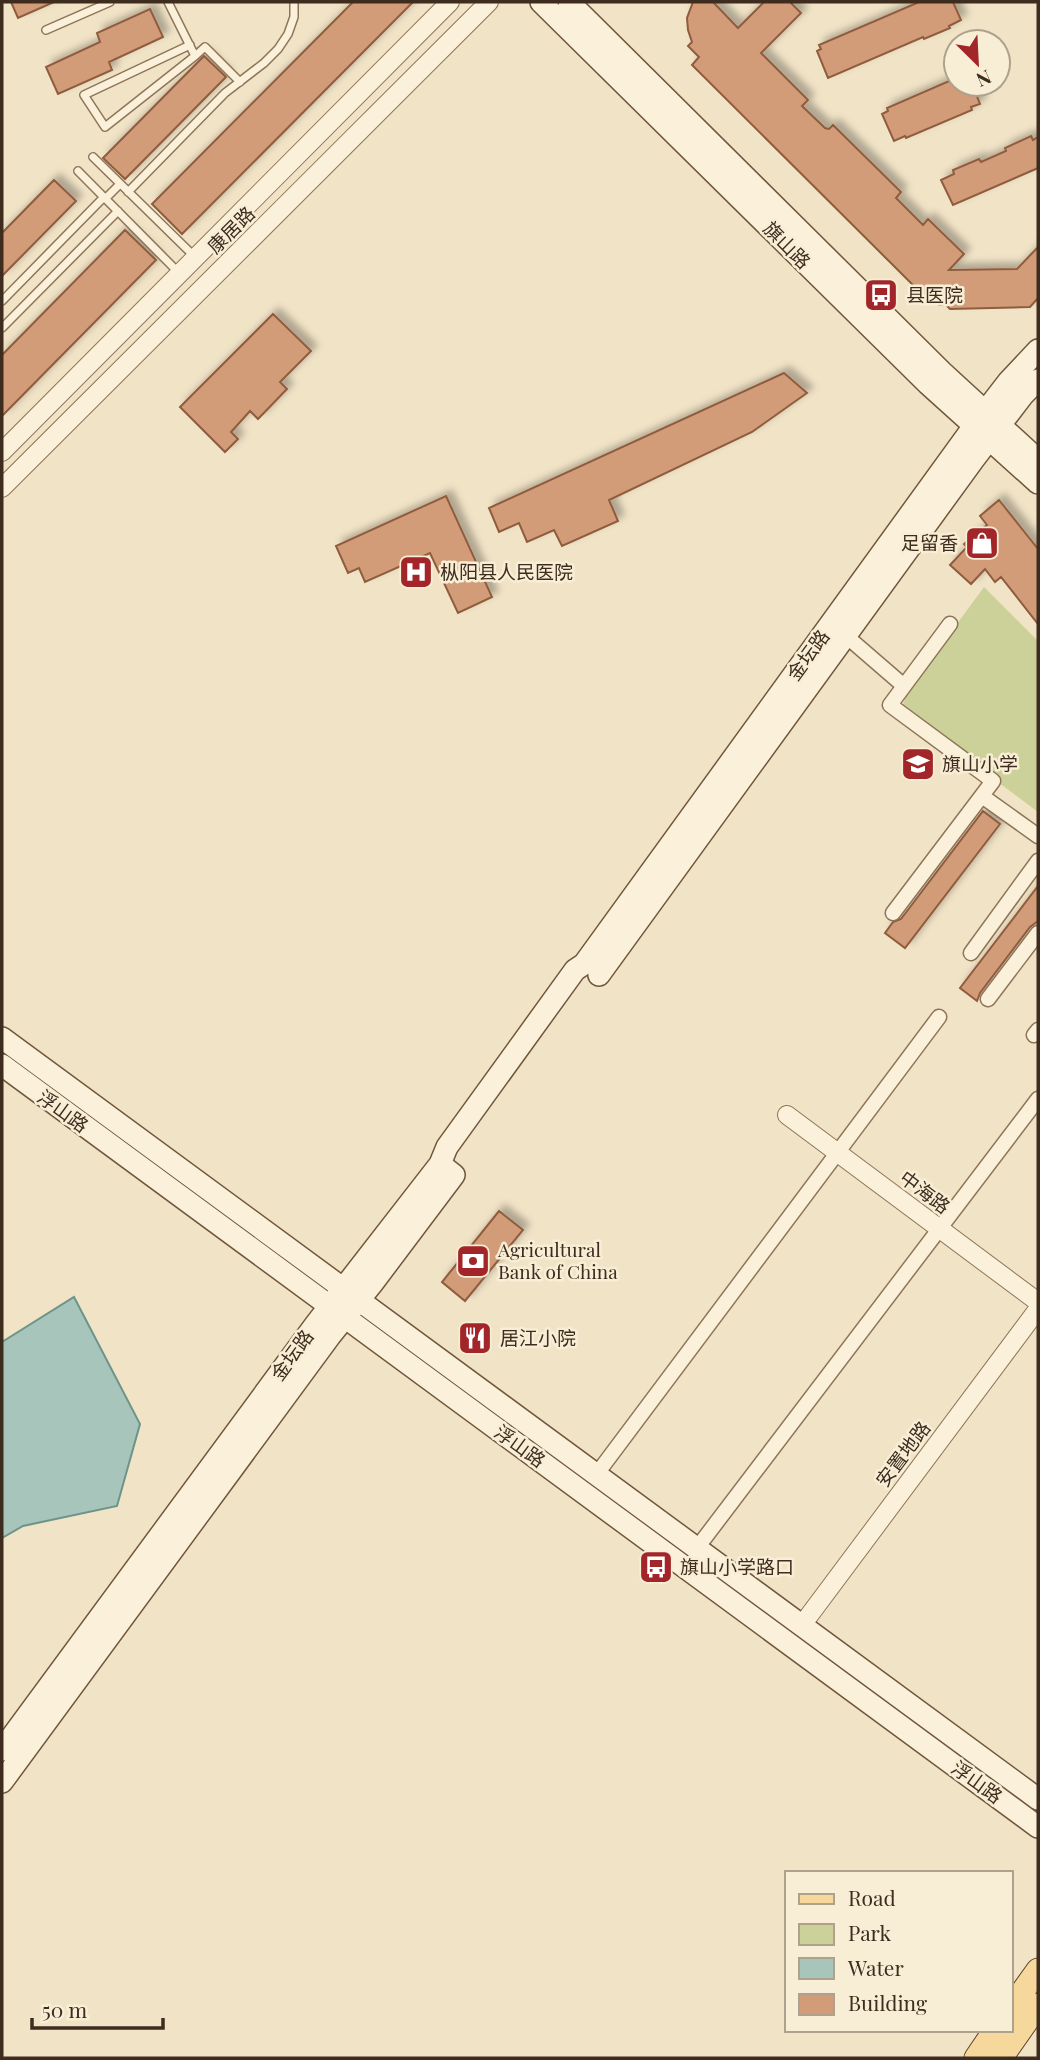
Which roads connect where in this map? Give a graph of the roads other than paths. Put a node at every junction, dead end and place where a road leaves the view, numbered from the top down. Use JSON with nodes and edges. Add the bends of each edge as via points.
{"nodes":[{"id":1,"x":110,"y":2,"type":"edge"},
{"id":2,"x":168,"y":2,"type":"edge"},
{"id":3,"x":293,"y":2,"type":"edge"},
{"id":4,"x":450,"y":2,"type":"edge"},
{"id":5,"x":489,"y":2,"type":"edge"},
{"id":6,"x":541,"y":2,"type":"edge"},
{"id":7,"x":569,"y":2,"type":"edge"},
{"id":8,"x":46,"y":30,"type":"dead end"},
{"id":9,"x":190,"y":46,"type":"junction"},
{"id":10,"x":195,"y":56,"type":"junction"},
{"id":11,"x":240,"y":82,"type":"junction"},
{"id":12,"x":93,"y":157,"type":"dead end"},
{"id":13,"x":78,"y":171,"type":"dead end"},
{"id":14,"x":120,"y":184,"type":"junction"},
{"id":15,"x":128,"y":192,"type":"junction"},
{"id":16,"x":105,"y":198,"type":"junction"},
{"id":17,"x":118,"y":211,"type":"junction"},
{"id":18,"x":195,"y":258,"type":"junction"},
{"id":19,"x":41,"y":261,"type":"junction"},
{"id":20,"x":54,"y":274,"type":"junction"},
{"id":21,"x":179,"y":274,"type":"junction"},
{"id":22,"x":2,"y":301,"type":"edge"},
{"id":23,"x":3,"y":324,"type":"edge"},
{"id":24,"x":1038,"y":350,"type":"edge"},
{"id":25,"x":1038,"y":380,"type":"edge"},
{"id":26,"x":987,"y":425,"type":"junction"},
{"id":27,"x":2,"y":452,"type":"edge"},
{"id":28,"x":1038,"y":460,"type":"edge"},
{"id":29,"x":1038,"y":484,"type":"edge"},
{"id":30,"x":2,"y":488,"type":"edge"},
{"id":31,"x":950,"y":624,"type":"dead end"},
{"id":32,"x":845,"y":635,"type":"junction"},
{"id":33,"x":904,"y":686,"type":"junction"},
{"id":34,"x":982,"y":796,"type":"junction"},
{"id":35,"x":1038,"y":836,"type":"edge"},
{"id":36,"x":1038,"y":862,"type":"edge"},
{"id":37,"x":893,"y":913,"type":"dead end"},
{"id":38,"x":1038,"y":933,"type":"edge"},
{"id":39,"x":971,"y":953,"type":"dead end"},
{"id":40,"x":592,"y":970,"type":"junction"},
{"id":41,"x":988,"y":999,"type":"dead end"},
{"id":42,"x":939,"y":1017,"type":"dead end"},
{"id":43,"x":2,"y":1038,"type":"edge"},
{"id":44,"x":2,"y":1065,"type":"edge"},
{"id":45,"x":1038,"y":1100,"type":"edge"},
{"id":46,"x":787,"y":1115,"type":"dead end"},
{"id":47,"x":838,"y":1153,"type":"junction"},
{"id":48,"x":940,"y":1229,"type":"junction"},
{"id":49,"x":351,"y":1295,"type":"junction"},
{"id":50,"x":1038,"y":1302,"type":"edge"},
{"id":51,"x":1038,"y":1309,"type":"edge"},
{"id":52,"x":337,"y":1312,"type":"junction"},
{"id":53,"x":596,"y":1475,"type":"junction"},
{"id":54,"x":697,"y":1548,"type":"junction"},
{"id":55,"x":802,"y":1625,"type":"junction"},
{"id":56,"x":2,"y":1751,"type":"edge"},
{"id":57,"x":2,"y":1782,"type":"edge"},
{"id":58,"x":1038,"y":1799,"type":"edge"},
{"id":59,"x":1038,"y":1827,"type":"edge"},
{"id":60,"x":1038,"y":1970,"type":"edge"},
{"id":61,"x":1038,"y":2005,"type":"edge"},
{"id":62,"x":1012,"y":2006,"type":"edge"},
{"id":63,"x":994,"y":2032,"type":"edge"},
{"id":64,"x":976,"y":2058,"type":"edge"},
{"id":65,"x":1001,"y":2058,"type":"edge"}],
"edges":[{"from":1,"to":8,"type":"lane"},
{"from":2,"to":9,"type":"lane"},
{"from":3,"to":11,"type":"lane","via":[[288,34],[278,49]]},
{"from":4,"to":18,"type":"street","name":"康居路"},
{"from":5,"to":30,"type":"street","name":"康居路"},
{"from":6,"to":26,"type":"main road","name":"旗山路","via":[[928,384]]},
{"from":7,"to":26,"type":"main road","name":"旗山路","via":[[872,303]]},
{"from":9,"to":10,"type":"lane"},
{"from":9,"to":10,"type":"lane","via":[[84,95],[105,127]]},
{"from":10,"to":11,"type":"lane","via":[[205,47]]},
{"from":11,"to":15,"type":"lane"},
{"from":12,"to":14,"type":"lane"},
{"from":13,"to":16,"type":"lane"},
{"from":14,"to":15,"type":"lane"},
{"from":14,"to":16,"type":"lane"},
{"from":15,"to":18,"type":"lane"},
{"from":16,"to":17,"type":"lane"},
{"from":16,"to":19,"type":"lane"},
{"from":17,"to":20,"type":"lane"},
{"from":17,"to":21,"type":"lane"},
{"from":18,"to":21,"type":"street","name":"康居路"},
{"from":19,"to":20,"type":"lane"},
{"from":19,"to":22,"type":"lane"},
{"from":20,"to":23,"type":"lane"},
{"from":21,"to":27,"type":"street","name":"康居路"},
{"from":24,"to":26,"type":"main road","name":"金坛路","via":[[1008,382]]},
{"from":25,"to":26,"type":"main road","name":"金坛路"},
{"from":26,"to":28,"type":"main road","name":"旗山路"},
{"from":26,"to":29,"type":"main road","name":"旗山路"},
{"from":26,"to":32,"type":"main road","name":"金坛路"},
{"from":26,"to":40,"type":"main road","name":"金坛路"},
{"from":31,"to":33,"type":"street"},
{"from":32,"to":33,"type":"street"},
{"from":32,"to":40,"type":"main road","name":"金坛路"},
{"from":33,"to":34,"type":"street","via":[[890,705],[993,781]]},
{"from":34,"to":35,"type":"street"},
{"from":34,"to":37,"type":"street"},
{"from":36,"to":39,"type":"street"},
{"from":38,"to":41,"type":"street"},
{"from":40,"to":49,"type":"main road","name":"金坛路","via":[[575,970],[447,1147],[447,1170]]},
{"from":42,"to":47,"type":"street"},
{"from":43,"to":49,"type":"main road","name":"浮山路"},
{"from":44,"to":52,"type":"main road","name":"浮山路"},
{"from":45,"to":48,"type":"street"},
{"from":46,"to":47,"type":"street","name":"中海路"},
{"from":47,"to":48,"type":"street","name":"中海路"},
{"from":47,"to":53,"type":"street"},
{"from":48,"to":50,"type":"street","name":"中海路"},
{"from":48,"to":54,"type":"street"},
{"from":49,"to":52,"type":"main road","name":"金坛路"},
{"from":49,"to":53,"type":"main road","name":"浮山路"},
{"from":51,"to":55,"type":"street","name":"安置地路"},
{"from":52,"to":56,"type":"main road","name":"金坛路"},
{"from":52,"to":57,"type":"main road","name":"金坛路"},
{"from":52,"to":59,"type":"main road","name":"浮山路"},
{"from":53,"to":54,"type":"main road","name":"浮山路"},
{"from":54,"to":55,"type":"main road","name":"浮山路"},
{"from":55,"to":58,"type":"main road","name":"浮山路"},
{"from":60,"to":62,"type":"main road"},
{"from":61,"to":65,"type":"main road"},
{"from":63,"to":64,"type":"main road"}]}
